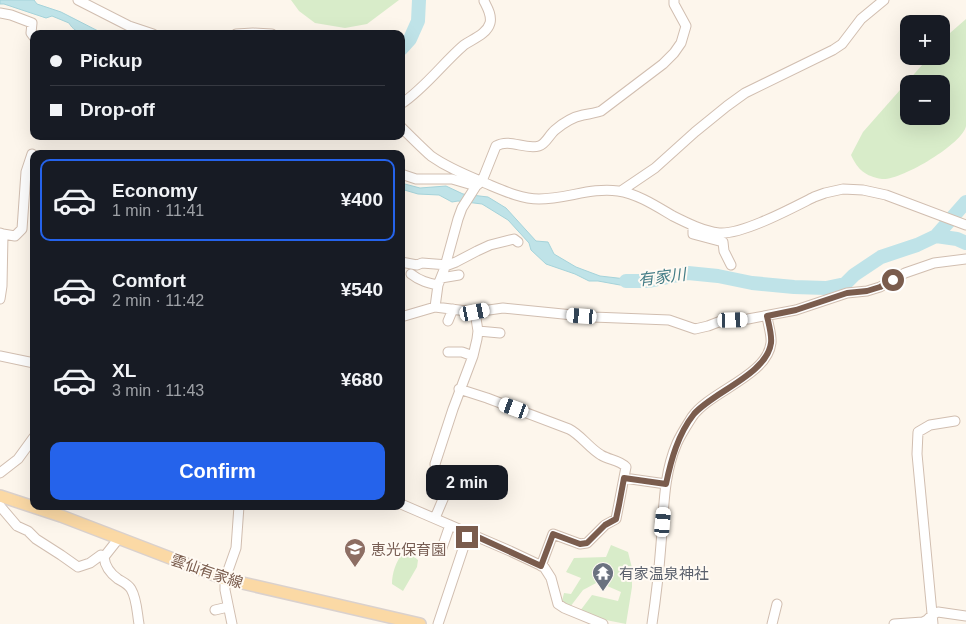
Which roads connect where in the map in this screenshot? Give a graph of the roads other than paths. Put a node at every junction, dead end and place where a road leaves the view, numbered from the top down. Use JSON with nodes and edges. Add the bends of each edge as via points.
{"nodes":[{"id":1,"x":78,"y":0,"type":"edge"},
{"id":2,"x":674,"y":0,"type":"edge"},
{"id":3,"x":884,"y":0,"type":"edge"},
{"id":4,"x":484,"y":1,"type":"edge"},
{"id":5,"x":0,"y":13,"type":"edge"},
{"id":6,"x":31,"y":30,"type":"edge"},
{"id":7,"x":142,"y":30,"type":"edge"},
{"id":8,"x":405,"y":100,"type":"edge"},
{"id":9,"x":405,"y":131,"type":"edge"},
{"id":10,"x":30,"y":160,"type":"edge"},
{"id":11,"x":405,"y":175,"type":"edge"},
{"id":12,"x":478,"y":185,"type":"junction"},
{"id":13,"x":621,"y":191,"type":"junction"},
{"id":14,"x":965,"y":224,"type":"edge"},
{"id":15,"x":693,"y":226,"type":"junction"},
{"id":16,"x":2,"y":233,"type":"edge"},
{"id":17,"x":518,"y":242,"type":"dead end"},
{"id":18,"x":966,"y":260,"type":"edge"},
{"id":19,"x":405,"y":262,"type":"edge"},
{"id":20,"x":445,"y":265,"type":"junction"},
{"id":21,"x":731,"y":265,"type":"dead end"},
{"id":22,"x":412,"y":274,"type":"dead end"},
{"id":23,"x":459,"y":275,"type":"dead end"},
{"id":24,"x":440,"y":281,"type":"junction"},
{"id":25,"x":0,"y":299,"type":"edge"},
{"id":26,"x":435,"y":307,"type":"junction"},
{"id":27,"x":453,"y":309,"type":"junction"},
{"id":28,"x":475,"y":312,"type":"junction"},
{"id":29,"x":405,"y":316,"type":"edge"},
{"id":30,"x":405,"y":316,"type":"edge"},
{"id":31,"x":421,"y":316,"type":"dead end"},
{"id":32,"x":767,"y":316,"type":"junction"},
{"id":33,"x":448,"y":321,"type":"dead end"},
{"id":34,"x":478,"y":332,"type":"junction"},
{"id":35,"x":500,"y":333,"type":"dead end"},
{"id":36,"x":448,"y":352,"type":"dead end"},
{"id":37,"x":0,"y":356,"type":"edge"},
{"id":38,"x":471,"y":359,"type":"junction"},
{"id":39,"x":30,"y":362,"type":"edge"},
{"id":40,"x":480,"y":364,"type":"dead end"},
{"id":41,"x":459,"y":389,"type":"junction"},
{"id":42,"x":956,"y":421,"type":"dead end"},
{"id":43,"x":30,"y":442,"type":"edge"},
{"id":44,"x":0,"y":472,"type":"edge"},
{"id":45,"x":624,"y":478,"type":"junction"},
{"id":46,"x":666,"y":484,"type":"junction"},
{"id":47,"x":0,"y":496,"type":"edge"},
{"id":48,"x":0,"y":506,"type":"edge"},
{"id":49,"x":30,"y":506,"type":"edge"},
{"id":50,"x":405,"y":506,"type":"edge"},
{"id":51,"x":43,"y":510,"type":"edge"},
{"id":52,"x":239,"y":510,"type":"edge"},
{"id":53,"x":435,"y":518,"type":"junction"},
{"id":54,"x":450,"y":525,"type":"junction"},
{"id":55,"x":469,"y":533,"type":"junction"},
{"id":56,"x":119,"y":538,"type":"junction"},
{"id":57,"x":442,"y":548,"type":"dead end"},
{"id":58,"x":104,"y":557,"type":"junction"},
{"id":59,"x":541,"y":566,"type":"junction"},
{"id":60,"x":224,"y":580,"type":"junction"},
{"id":61,"x":777,"y":604,"type":"dead end"},
{"id":62,"x":228,"y":607,"type":"junction"},
{"id":63,"x":215,"y":610,"type":"dead end"},
{"id":64,"x":966,"y":616,"type":"edge"},
{"id":65,"x":932,"y":619,"type":"edge"},
{"id":66,"x":139,"y":624,"type":"edge"},
{"id":67,"x":232,"y":624,"type":"edge"},
{"id":68,"x":420,"y":624,"type":"edge"},
{"id":69,"x":438,"y":624,"type":"edge"},
{"id":70,"x":603,"y":624,"type":"edge"},
{"id":71,"x":652,"y":624,"type":"edge"},
{"id":72,"x":772,"y":624,"type":"edge"},
{"id":73,"x":894,"y":624,"type":"edge"}],
"edges":[{"from":1,"to":7,"type":"street"},
{"from":2,"to":12,"type":"street","via":[[686,26],[681,43],[664,64],[601,111],[574,118],[538,146],[499,144]]},
{"from":3,"to":13,"type":"street","via":[[861,19],[842,44],[745,93],[655,168]]},
{"from":4,"to":8,"type":"street","via":[[490,12],[490,22],[485,30]]},
{"from":5,"to":6,"type":"street","via":[[32,23]]},
{"from":9,"to":12,"type":"street","via":[[443,164]]},
{"from":10,"to":16,"type":"street","via":[[26,172],[22,229],[15,236]]},
{"from":11,"to":12,"type":"street","via":[[416,179],[452,179]]},
{"from":12,"to":13,"type":"street","via":[[538,199],[604,190]]},
{"from":12,"to":20,"type":"street","via":[[462,208]]},
{"from":13,"to":15,"type":"street"},
{"from":14,"to":15,"type":"street","via":[[886,195],[843,190],[814,197],[744,229],[719,233]]},
{"from":15,"to":21,"type":"street","via":[[693,234],[722,242]]},
{"from":16,"to":25,"type":"street"},
{"from":17,"to":20,"type":"street","via":[[514,239],[493,244]]},
{"from":18,"to":32,"type":"street","via":[[934,263],[905,273],[880,287]]},
{"from":19,"to":20,"type":"street"},
{"from":20,"to":24,"type":"street"},
{"from":22,"to":24,"type":"street","via":[[430,284]]},
{"from":23,"to":24,"type":"street"},
{"from":24,"to":26,"type":"street"},
{"from":26,"to":27,"type":"street"},
{"from":26,"to":29,"type":"street"},
{"from":27,"to":28,"type":"street"},
{"from":27,"to":33,"type":"street"},
{"from":28,"to":32,"type":"street","via":[[503,308],[669,320],[695,329],[721,321]]},
{"from":28,"to":34,"type":"street"},
{"from":30,"to":31,"type":"street","via":[[413,319]]},
{"from":32,"to":46,"type":"street","via":[[771,341],[766,356],[749,374],[693,415],[677,443]]},
{"from":34,"to":35,"type":"street"},
{"from":34,"to":38,"type":"street"},
{"from":36,"to":38,"type":"street","via":[[462,352]]},
{"from":37,"to":39,"type":"street"},
{"from":38,"to":40,"type":"street"},
{"from":38,"to":41,"type":"street"},
{"from":41,"to":45,"type":"street","via":[[575,432],[598,454],[623,463],[626,467]]},
{"from":41,"to":53,"type":"street","via":[[435,464],[436,471],[449,484]]},
{"from":42,"to":65,"type":"street","via":[[930,425],[918,432],[917,454]]},
{"from":43,"to":44,"type":"street","via":[[18,459]]},
{"from":45,"to":46,"type":"street"},
{"from":45,"to":59,"type":"street","via":[[616,519],[587,543],[580,544],[553,534]]},
{"from":46,"to":71,"type":"street"},
{"from":47,"to":49,"type":"main road","name":"雲仙有家線"},
{"from":48,"to":58,"type":"street","via":[[17,526],[78,567],[101,555]]},
{"from":50,"to":53,"type":"street"},
{"from":51,"to":56,"type":"main road","name":"雲仙有家線"},
{"from":52,"to":60,"type":"street","via":[[236,548]]},
{"from":53,"to":54,"type":"street"},
{"from":54,"to":55,"type":"street"},
{"from":54,"to":57,"type":"street"},
{"from":55,"to":59,"type":"street"},
{"from":55,"to":69,"type":"street"},
{"from":56,"to":58,"type":"street"},
{"from":56,"to":60,"type":"main road","name":"雲仙有家線"},
{"from":58,"to":66,"type":"street","via":[[111,573],[128,585],[134,595]]},
{"from":59,"to":70,"type":"street","via":[[551,578],[558,604]]},
{"from":60,"to":62,"type":"street"},
{"from":60,"to":68,"type":"main road","name":"雲仙有家線"},
{"from":61,"to":72,"type":"street"},
{"from":62,"to":63,"type":"street"},
{"from":62,"to":67,"type":"street"},
{"from":64,"to":65,"type":"street","via":[[938,612]]},
{"from":65,"to":73,"type":"street"}]}
